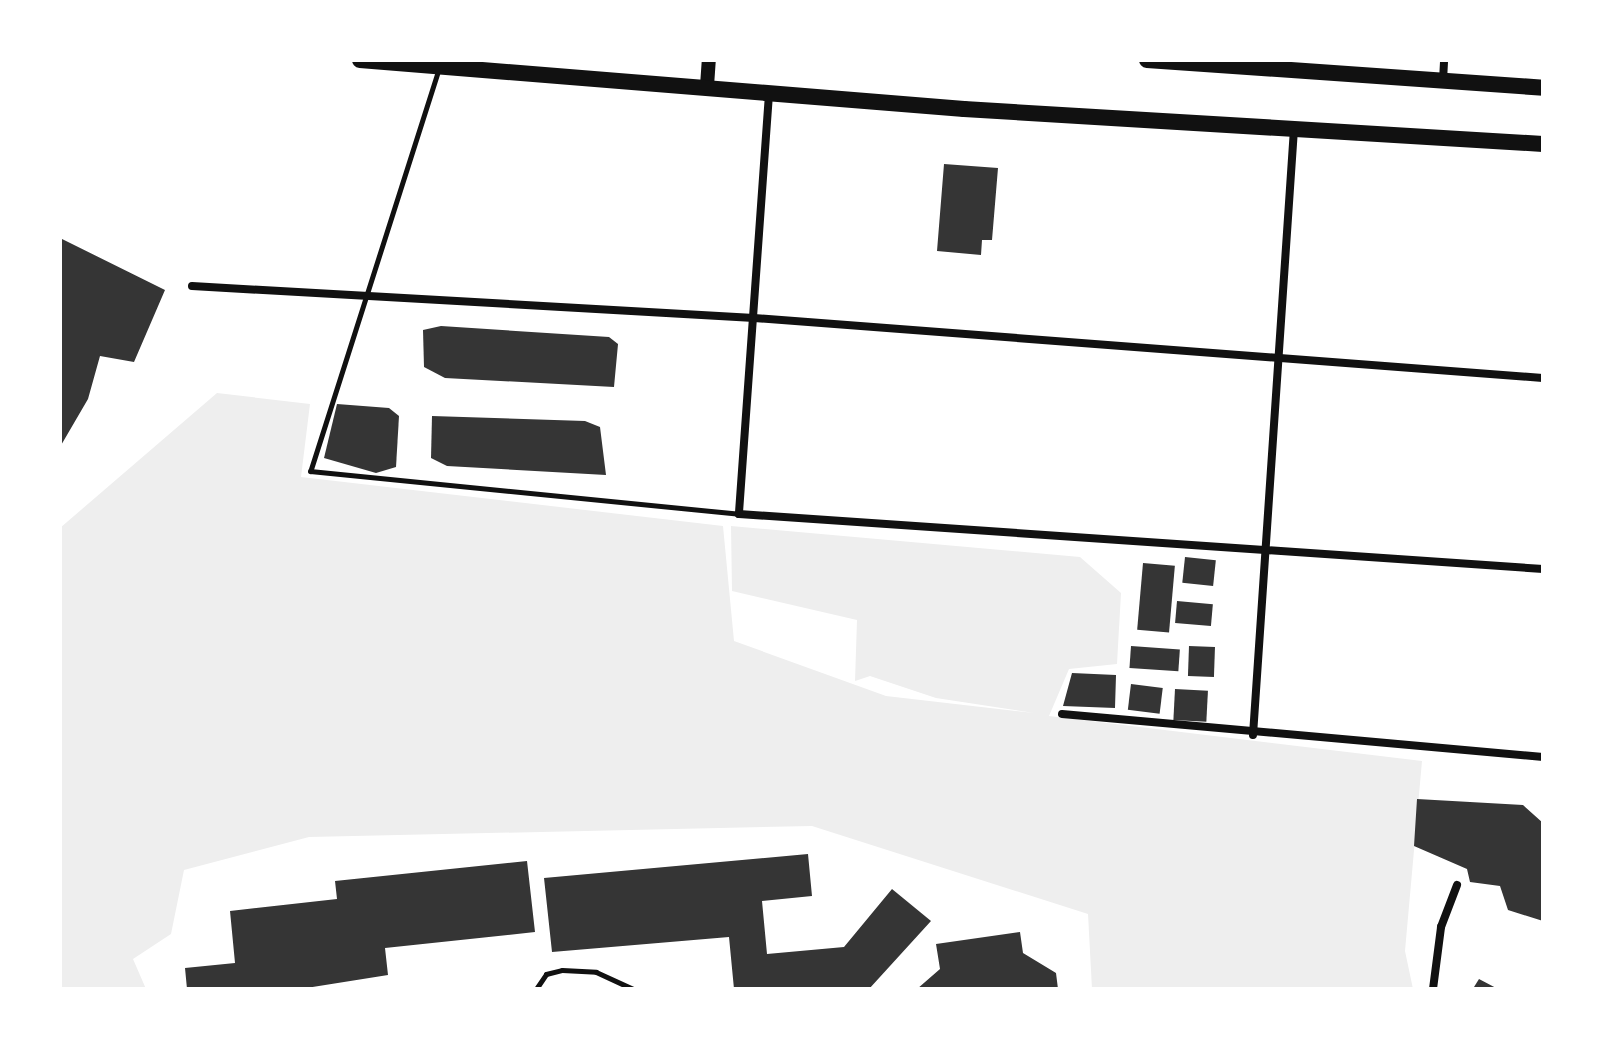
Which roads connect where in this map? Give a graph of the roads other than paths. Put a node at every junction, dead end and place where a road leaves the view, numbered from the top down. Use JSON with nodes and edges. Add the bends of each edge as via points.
{"nodes":[{"id":1,"x":360,"y":60,"type":"edge"},
{"id":2,"x":709,"y":60,"type":"edge"},
{"id":3,"x":1147,"y":60,"type":"edge"},
{"id":4,"x":1444,"y":60,"type":"edge"},
{"id":5,"x":1256,"y":64,"type":"edge"},
{"id":6,"x":440,"y":66,"type":"junction"},
{"id":7,"x":1443,"y":82,"type":"junction"},
{"id":8,"x":707,"y":86,"type":"junction"},
{"id":9,"x":1543,"y":88,"type":"edge"},
{"id":10,"x":769,"y":93,"type":"junction"},
{"id":11,"x":1294,"y":129,"type":"junction"},
{"id":12,"x":1543,"y":144,"type":"edge"},
{"id":13,"x":192,"y":286,"type":"dead end"},
{"id":14,"x":362,"y":295,"type":"junction"},
{"id":15,"x":754,"y":318,"type":"junction"},
{"id":16,"x":1279,"y":360,"type":"junction"},
{"id":17,"x":1543,"y":378,"type":"edge"},
{"id":18,"x":739,"y":514,"type":"junction"},
{"id":19,"x":1270,"y":550,"type":"junction"},
{"id":20,"x":1543,"y":569,"type":"edge"},
{"id":21,"x":1062,"y":714,"type":"dead end"},
{"id":22,"x":1253,"y":735,"type":"junction"},
{"id":23,"x":1543,"y":757,"type":"edge"},
{"id":24,"x":1457,"y":885,"type":"dead end"},
{"id":25,"x":536,"y":989,"type":"edge"},
{"id":26,"x":633,"y":989,"type":"edge"},
{"id":27,"x":1433,"y":989,"type":"edge"}],
"edges":[{"from":1,"to":6,"type":"main road"},
{"from":2,"to":8,"type":"main road"},
{"from":3,"to":5,"type":"main road"},
{"from":4,"to":7,"type":"street"},
{"from":5,"to":7,"type":"main road"},
{"from":6,"to":8,"type":"main road"},
{"from":6,"to":14,"type":"lane"},
{"from":7,"to":9,"type":"main road"},
{"from":8,"to":10,"type":"main road"},
{"from":10,"to":11,"type":"main road"},
{"from":10,"to":15,"type":"street"},
{"from":11,"to":12,"type":"main road"},
{"from":11,"to":16,"type":"street"},
{"from":13,"to":14,"type":"street"},
{"from":14,"to":15,"type":"street"},
{"from":14,"to":18,"type":"lane","via":[[310,471]]},
{"from":15,"to":16,"type":"street"},
{"from":15,"to":18,"type":"street"},
{"from":16,"to":17,"type":"street"},
{"from":16,"to":19,"type":"street"},
{"from":18,"to":19,"type":"street"},
{"from":19,"to":20,"type":"street"},
{"from":19,"to":22,"type":"street"},
{"from":21,"to":22,"type":"street"},
{"from":22,"to":23,"type":"street"},
{"from":24,"to":27,"type":"street","via":[[1441,927]]},
{"from":25,"to":26,"type":"lane","via":[[546,974],[562,970],[596,972]]}]}
